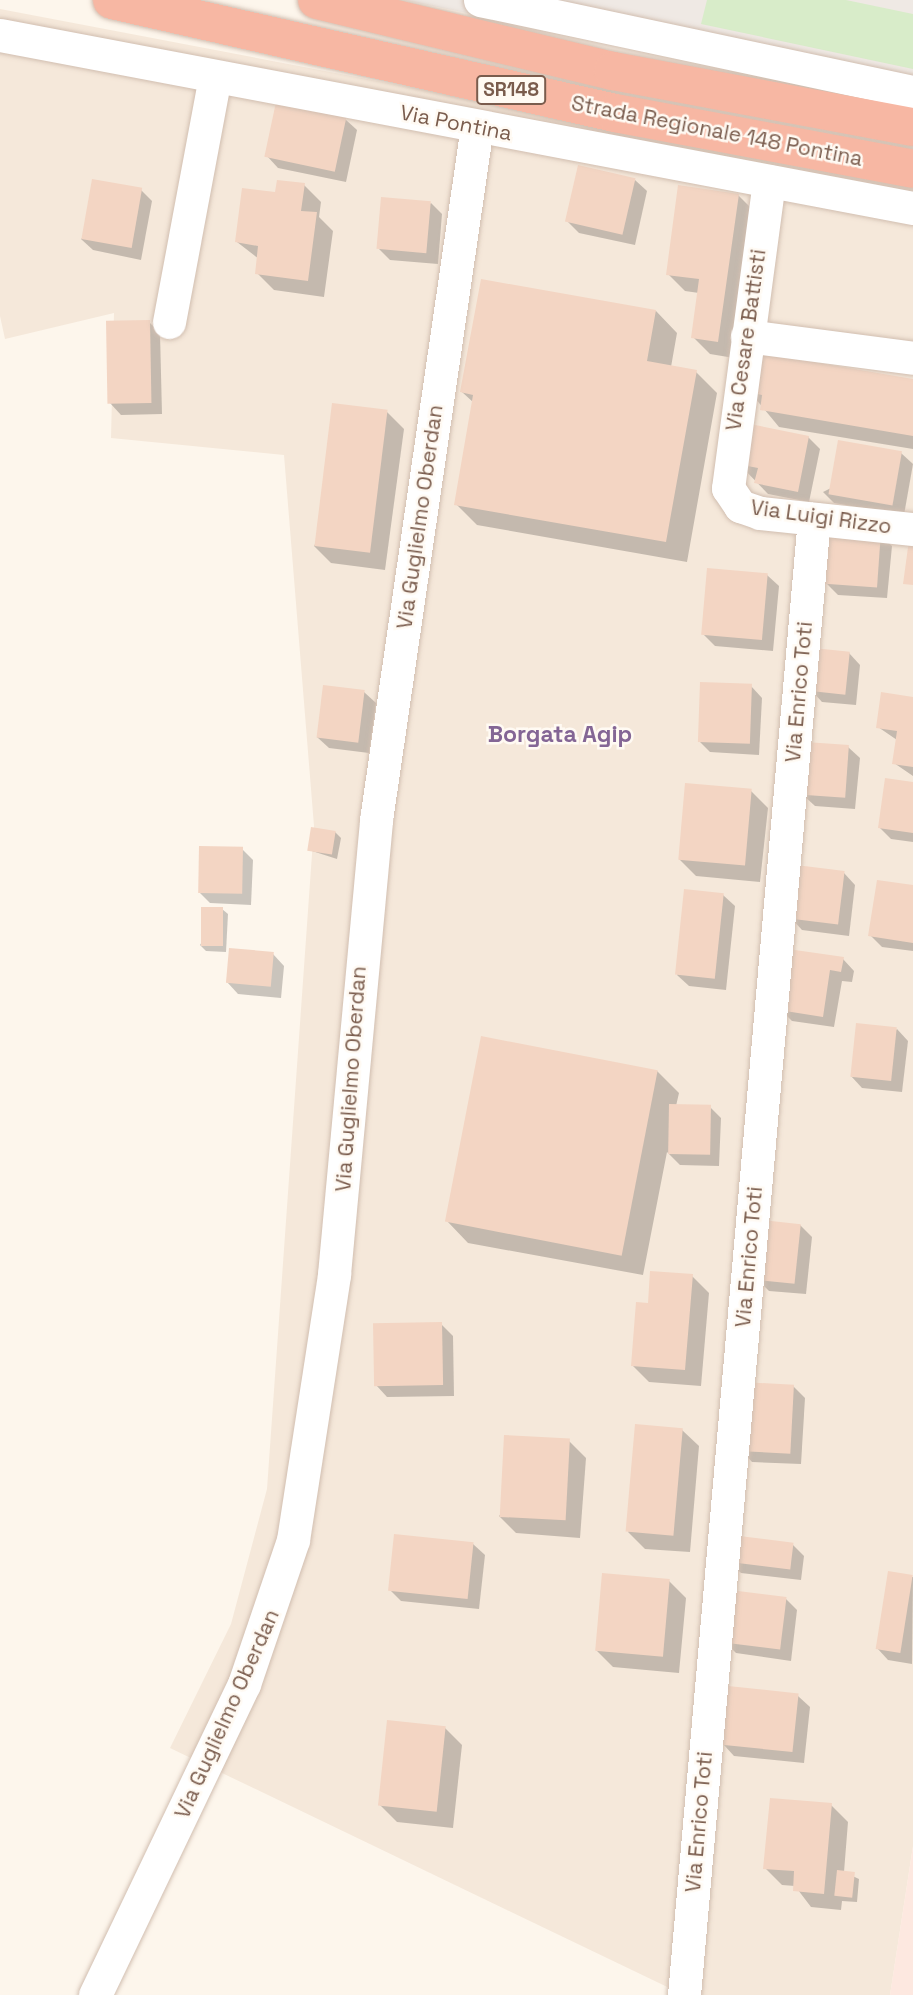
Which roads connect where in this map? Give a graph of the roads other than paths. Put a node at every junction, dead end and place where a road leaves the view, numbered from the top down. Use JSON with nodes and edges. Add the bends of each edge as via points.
{"nodes":[{"id":1,"x":112,"y":0,"type":"edge"},
{"id":2,"x":317,"y":0,"type":"edge"},
{"id":3,"x":480,"y":0,"type":"edge"},
{"id":4,"x":0,"y":35,"type":"edge"},
{"id":5,"x":215,"y":77,"type":"junction"},
{"id":6,"x":913,"y":92,"type":"edge"},
{"id":7,"x":477,"y":126,"type":"junction"},
{"id":8,"x":913,"y":127,"type":"edge"},
{"id":9,"x":913,"y":169,"type":"edge"},
{"id":10,"x":769,"y":181,"type":"junction"},
{"id":11,"x":913,"y":208,"type":"edge"},
{"id":12,"x":169,"y":322,"type":"dead end"},
{"id":13,"x":747,"y":337,"type":"junction"},
{"id":14,"x":913,"y":358,"type":"edge"},
{"id":15,"x":732,"y":498,"type":"joint"},
{"id":16,"x":814,"y":519,"type":"junction"},
{"id":17,"x":913,"y":529,"type":"edge"},
{"id":18,"x":95,"y":1995,"type":"edge"},
{"id":19,"x":684,"y":1995,"type":"edge"}],
"edges":[{"from":1,"to":9,"type":"highway","name":"Strada Regionale 148 Pontina","number":"SR148","via":[[615,113]]},
{"from":2,"to":8,"type":"highway","name":"Strada Regionale 148 Pontina","number":"SR148","via":[[613,71]]},
{"from":3,"to":6,"type":"street"},
{"from":4,"to":5,"type":"street","name":"Via Pontina"},
{"from":5,"to":7,"type":"street","name":"Via Pontina"},
{"from":5,"to":12,"type":"street"},
{"from":7,"to":10,"type":"street","name":"Via Pontina"},
{"from":7,"to":18,"type":"street","name":"Via Guglielmo Oberdan","via":[[376,820],[336,1261],[293,1540],[244,1684]]},
{"from":10,"to":11,"type":"street","name":"Via Pontina"},
{"from":10,"to":13,"type":"street","name":"Via Cesare Battisti"},
{"from":13,"to":14,"type":"street"},
{"from":13,"to":15,"type":"street","name":"Via Cesare Battisti","via":[[726,469]]},
{"from":15,"to":16,"type":"street","name":"Via Luigi Rizzo","via":[[760,513]]},
{"from":16,"to":17,"type":"street","name":"Via Luigi Rizzo"},
{"from":16,"to":19,"type":"street","name":"Via Enrico Toti"}]}
